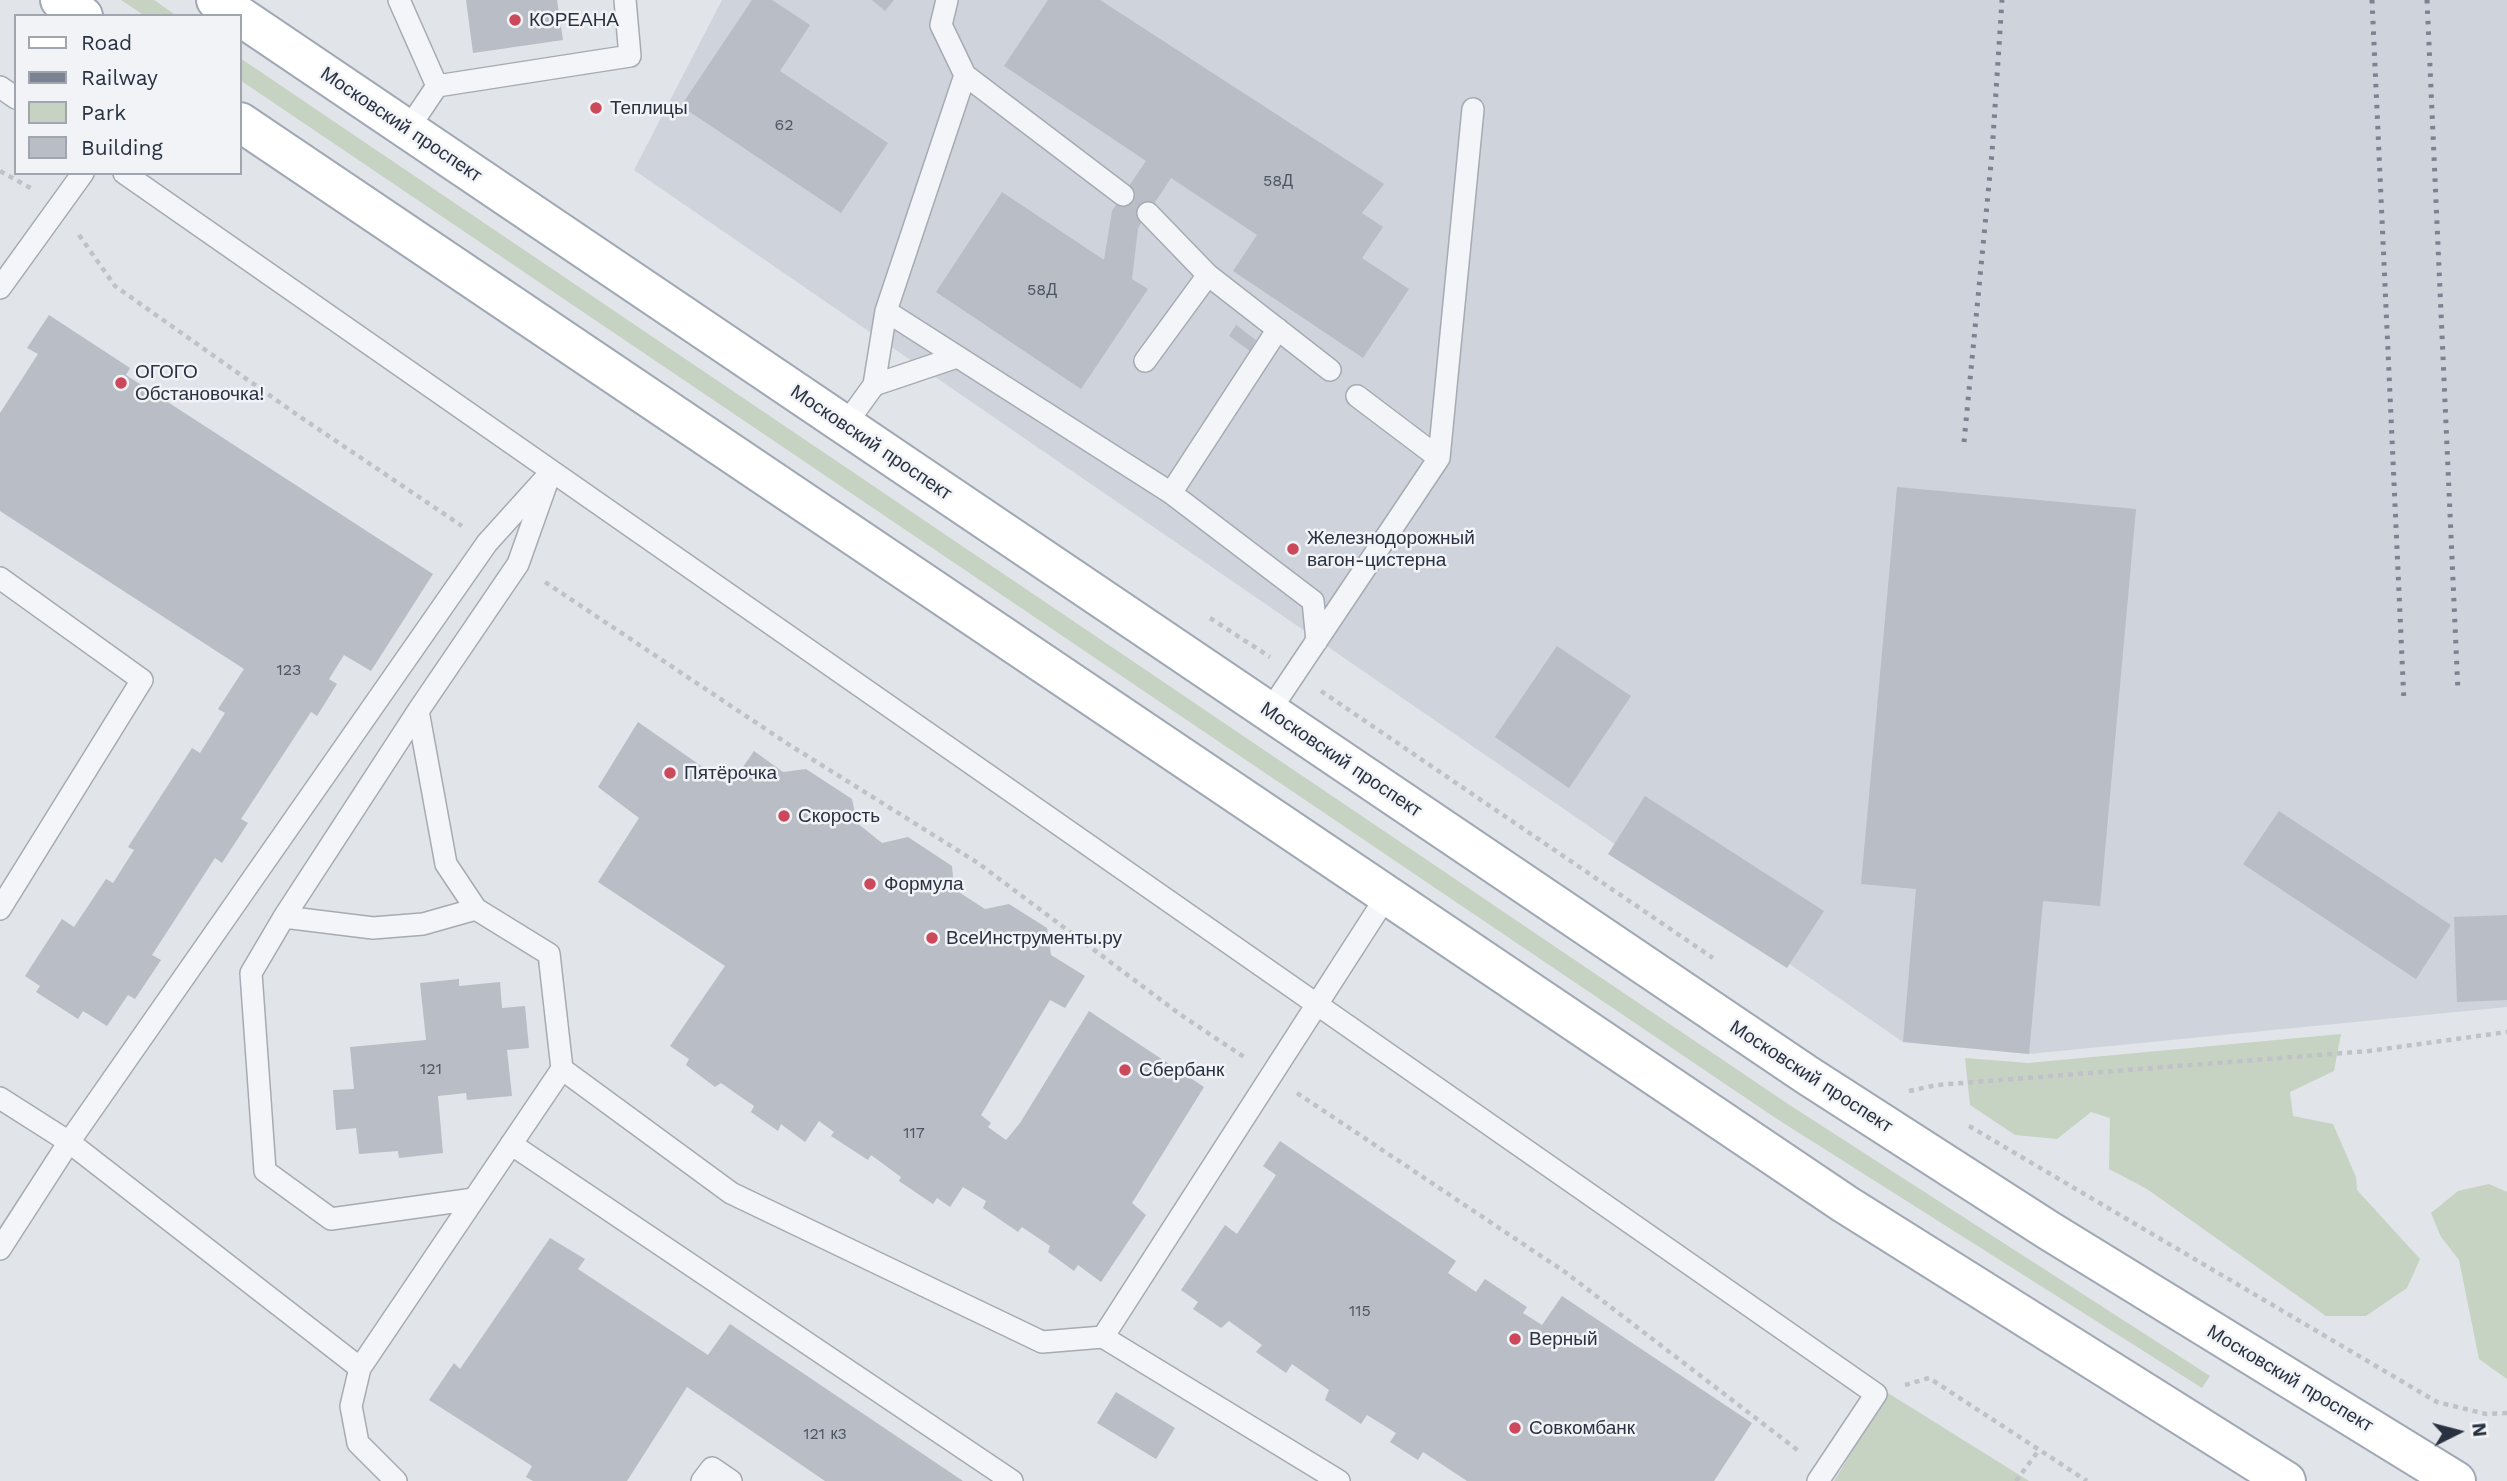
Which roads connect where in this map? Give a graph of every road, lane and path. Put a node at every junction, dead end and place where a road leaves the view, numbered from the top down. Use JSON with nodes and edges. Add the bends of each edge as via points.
{"nodes":[{"id":1,"x":60,"y":0,"type":"edge"},
{"id":2,"x":216,"y":0,"type":"edge"},
{"id":3,"x":400,"y":0,"type":"edge"},
{"id":4,"x":625,"y":0,"type":"edge"},
{"id":5,"x":947,"y":0,"type":"edge"},
{"id":6,"x":80,"y":14,"type":"edge"},
{"id":7,"x":237,"y":14,"type":"edge"},
{"id":8,"x":242,"y":17,"type":"edge"},
{"id":9,"x":965,"y":75,"type":"junction"},
{"id":10,"x":437,"y":86,"type":"junction"},
{"id":11,"x":1473,"y":109,"type":"dead end"},
{"id":12,"x":242,"y":123,"type":"edge"},
{"id":13,"x":408,"y":129,"type":"junction"},
{"id":14,"x":0,"y":171,"type":"edge"},
{"id":15,"x":82,"y":175,"type":"edge"},
{"id":16,"x":127,"y":175,"type":"edge"},
{"id":17,"x":1123,"y":195,"type":"dead end"},
{"id":18,"x":59,"y":206,"type":"junction"},
{"id":19,"x":1148,"y":213,"type":"dead end"},
{"id":20,"x":1208,"y":275,"type":"junction"},
{"id":21,"x":0,"y":288,"type":"edge"},
{"id":22,"x":886,"y":311,"type":"junction"},
{"id":23,"x":1278,"y":329,"type":"junction"},
{"id":24,"x":957,"y":357,"type":"junction"},
{"id":25,"x":1145,"y":361,"type":"dead end"},
{"id":26,"x":1330,"y":370,"type":"dead end"},
{"id":27,"x":874,"y":385,"type":"junction"},
{"id":28,"x":1357,"y":396,"type":"dead end"},
{"id":29,"x":845,"y":425,"type":"junction"},
{"id":30,"x":1439,"y":458,"type":"junction"},
{"id":31,"x":551,"y":471,"type":"junction"},
{"id":32,"x":1171,"y":493,"type":"junction"},
{"id":33,"x":487,"y":543,"type":"junction"},
{"id":34,"x":518,"y":564,"type":"junction"},
{"id":35,"x":0,"y":578,"type":"edge"},
{"id":36,"x":1202,"y":613,"type":"dead end"},
{"id":37,"x":1317,"y":640,"type":"junction"},
{"id":38,"x":1294,"y":673,"type":"junction"},
{"id":39,"x":418,"y":710,"type":"junction"},
{"id":40,"x":1269,"y":712,"type":"junction"},
{"id":41,"x":1386,"y":897,"type":"junction"},
{"id":42,"x":1,"y":904,"type":"edge"},
{"id":43,"x":477,"y":909,"type":"junction"},
{"id":44,"x":284,"y":917,"type":"junction"},
{"id":45,"x":1715,"y":959,"type":"dead end"},
{"id":46,"x":1316,"y":1004,"type":"junction"},
{"id":47,"x":2507,"y":1032,"type":"edge"},
{"id":48,"x":562,"y":1069,"type":"junction"},
{"id":49,"x":1272,"y":1076,"type":"junction"},
{"id":50,"x":0,"y":1098,"type":"edge"},
{"id":51,"x":1920,"y":1098,"type":"dead end"},
{"id":52,"x":1968,"y":1126,"type":"dead end"},
{"id":53,"x":69,"y":1142,"type":"junction"},
{"id":54,"x":511,"y":1144,"type":"junction"},
{"id":55,"x":474,"y":1199,"type":"junction"},
{"id":56,"x":0,"y":1249,"type":"edge"},
{"id":57,"x":1103,"y":1337,"type":"junction"},
{"id":58,"x":360,"y":1368,"type":"junction"},
{"id":59,"x":1876,"y":1394,"type":"junction"},
{"id":60,"x":2507,"y":1413,"type":"edge"},
{"id":61,"x":2213,"y":1435,"type":"junction"},
{"id":62,"x":2039,"y":1450,"type":"junction"},
{"id":63,"x":1809,"y":1458,"type":"dead end"},
{"id":64,"x":396,"y":1481,"type":"edge"},
{"id":65,"x":702,"y":1481,"type":"edge"},
{"id":66,"x":731,"y":1481,"type":"edge"},
{"id":67,"x":1012,"y":1481,"type":"edge"},
{"id":68,"x":1339,"y":1481,"type":"edge"},
{"id":69,"x":1818,"y":1481,"type":"edge"},
{"id":70,"x":2016,"y":1481,"type":"edge"},
{"id":71,"x":2087,"y":1481,"type":"edge"},
{"id":72,"x":2244,"y":1481,"type":"edge"},
{"id":73,"x":2286,"y":1481,"type":"edge"},
{"id":74,"x":2456,"y":1481,"type":"edge"}],
"edges":[{"from":1,"to":6,"type":"main road"},
{"from":2,"to":7,"type":"main road","name":"Московский проспект"},
{"from":3,"to":10,"type":"lane"},
{"from":4,"to":10,"type":"lane","via":[[629,56]]},
{"from":5,"to":9,"type":"lane","via":[[940,25]]},
{"from":8,"to":13,"type":"main road","name":"Московский проспект"},
{"from":9,"to":17,"type":"lane"},
{"from":9,"to":22,"type":"lane"},
{"from":10,"to":13,"type":"lane"},
{"from":11,"to":30,"type":"lane"},
{"from":12,"to":41,"type":"main road"},
{"from":13,"to":29,"type":"main road","name":"Московский проспект"},
{"from":14,"to":18,"type":"path"},
{"from":15,"to":18,"type":"lane"},
{"from":16,"to":31,"type":"lane"},
{"from":18,"to":21,"type":"lane"},
{"from":18,"to":33,"type":"path","via":[[115,286]]},
{"from":19,"to":20,"type":"lane"},
{"from":20,"to":23,"type":"lane"},
{"from":20,"to":25,"type":"lane"},
{"from":22,"to":24,"type":"lane"},
{"from":22,"to":27,"type":"lane"},
{"from":23,"to":26,"type":"lane"},
{"from":23,"to":32,"type":"lane"},
{"from":24,"to":27,"type":"lane"},
{"from":24,"to":32,"type":"lane"},
{"from":27,"to":29,"type":"lane"},
{"from":28,"to":30,"type":"lane"},
{"from":29,"to":40,"type":"main road","name":"Московский проспект"},
{"from":30,"to":37,"type":"lane"},
{"from":31,"to":33,"type":"lane"},
{"from":31,"to":34,"type":"lane"},
{"from":31,"to":46,"type":"lane"},
{"from":32,"to":37,"type":"lane","via":[[1312,601]]},
{"from":33,"to":53,"type":"lane"},
{"from":34,"to":39,"type":"lane"},
{"from":34,"to":49,"type":"path","via":[[788,744],[978,863],[1181,1015]]},
{"from":35,"to":42,"type":"lane","via":[[142,680]]},
{"from":36,"to":38,"type":"path"},
{"from":37,"to":38,"type":"lane"},
{"from":38,"to":40,"type":"lane"},
{"from":38,"to":45,"type":"path"},
{"from":39,"to":43,"type":"lane","via":[[446,864]]},
{"from":39,"to":44,"type":"lane"},
{"from":40,"to":74,"type":"main road","name":"Московский проспект","via":[[1818,1082],[2048,1230]]},
{"from":41,"to":46,"type":"lane"},
{"from":41,"to":61,"type":"main road","via":[[1844,1204]]},
{"from":43,"to":44,"type":"lane","via":[[423,924],[373,928]]},
{"from":43,"to":48,"type":"lane","via":[[549,954]]},
{"from":44,"to":55,"type":"lane","via":[[251,973],[265,1171],[331,1219]]},
{"from":46,"to":49,"type":"lane"},
{"from":46,"to":59,"type":"lane"},
{"from":47,"to":51,"type":"path","via":[[2369,1051],[1908,1091]]},
{"from":48,"to":54,"type":"lane"},
{"from":48,"to":57,"type":"lane","via":[[731,1193],[1042,1342]]},
{"from":49,"to":57,"type":"lane"},
{"from":49,"to":63,"type":"path","via":[[1565,1272]]},
{"from":50,"to":53,"type":"lane"},
{"from":52,"to":60,"type":"path","via":[[2437,1402],[2486,1414]]},
{"from":53,"to":56,"type":"lane"},
{"from":53,"to":58,"type":"lane"},
{"from":54,"to":55,"type":"lane"},
{"from":54,"to":67,"type":"lane"},
{"from":55,"to":58,"type":"lane"},
{"from":57,"to":68,"type":"lane"},
{"from":58,"to":64,"type":"lane","via":[[351,1406],[358,1443]]},
{"from":59,"to":62,"type":"path","via":[[1929,1378]]},
{"from":59,"to":69,"type":"lane"},
{"from":61,"to":72,"type":"main road"},
{"from":61,"to":73,"type":"main road"},
{"from":62,"to":70,"type":"path"},
{"from":62,"to":71,"type":"path"},
{"from":65,"to":66,"type":"lane","via":[[712,1468]]}]}
